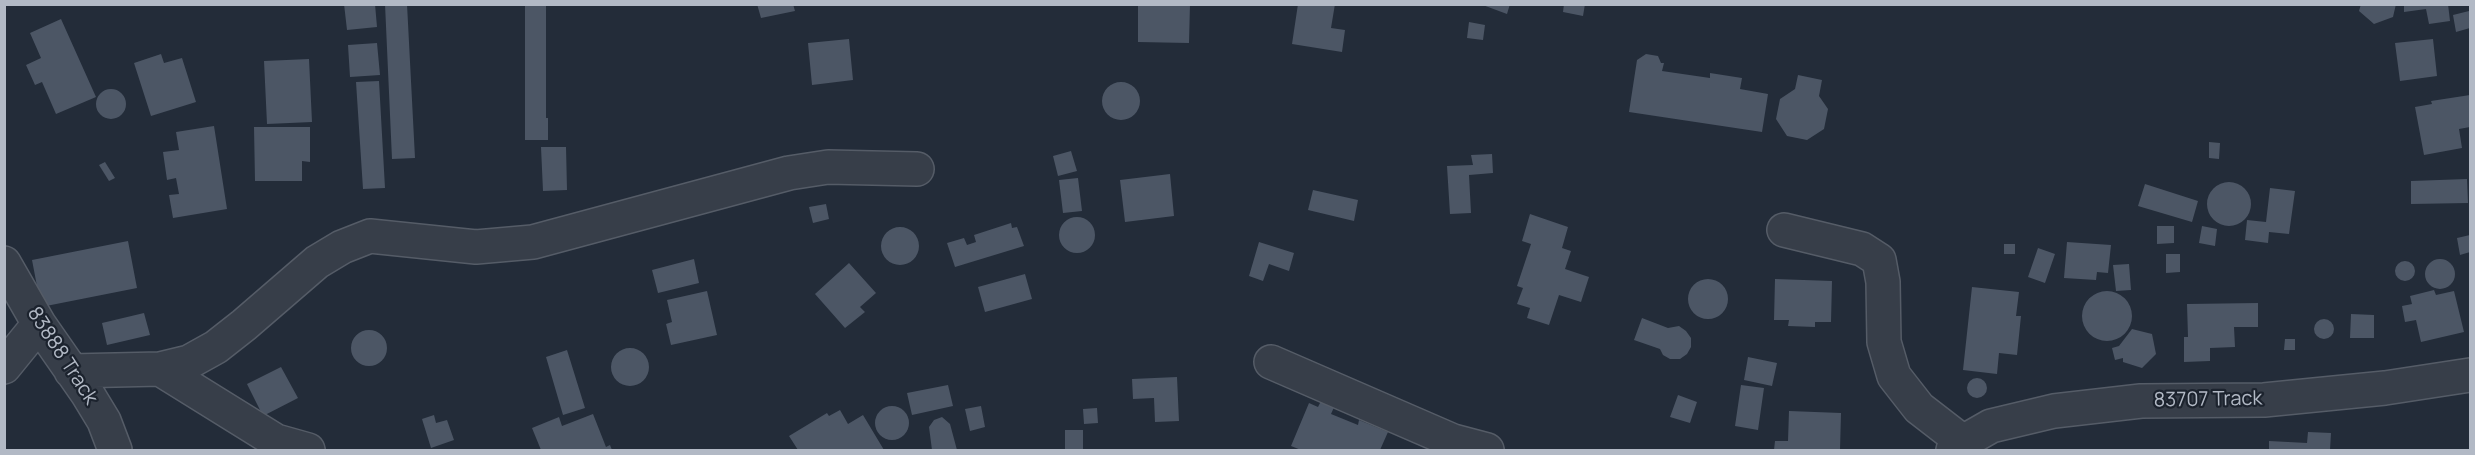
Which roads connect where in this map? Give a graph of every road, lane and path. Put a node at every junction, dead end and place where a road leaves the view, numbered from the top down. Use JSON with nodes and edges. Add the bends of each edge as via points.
{"nodes":[{"id":1,"x":917,"y":169,"type":"dead end"},
{"id":2,"x":1784,"y":230,"type":"dead end"},
{"id":3,"x":4,"y":263,"type":"edge"},
{"id":4,"x":39,"y":324,"type":"junction"},
{"id":5,"x":1271,"y":362,"type":"dead end"},
{"id":6,"x":4,"y":367,"type":"edge"},
{"id":7,"x":160,"y":369,"type":"junction"},
{"id":8,"x":72,"y":371,"type":"junction"},
{"id":9,"x":2470,"y":375,"type":"edge"},
{"id":10,"x":1958,"y":446,"type":"edge"},
{"id":11,"x":115,"y":450,"type":"edge"},
{"id":12,"x":308,"y":450,"type":"edge"},
{"id":13,"x":1487,"y":450,"type":"edge"}],
"edges":[{"from":1,"to":7,"type":"street","via":[[828,167],[789,173],[533,242],[476,247],[370,236],[317,262],[216,347],[189,362]]},
{"from":2,"to":10,"type":"street","via":[[1862,249],[1879,260],[1884,342],[1893,376],[1918,408]]},
{"from":3,"to":4,"type":"street","name":"83888 Track"},
{"from":4,"to":6,"type":"street"},
{"from":4,"to":8,"type":"street","name":"83888 Track"},
{"from":5,"to":13,"type":"street","via":[[1453,441]]},
{"from":7,"to":8,"type":"street"},
{"from":7,"to":12,"type":"street","via":[[276,441]]},
{"from":8,"to":11,"type":"street","name":"83888 Track","via":[[104,421]]},
{"from":9,"to":10,"type":"street","name":"83707 Track","via":[[2264,400],[2141,401],[2054,411],[1991,426]]}]}
